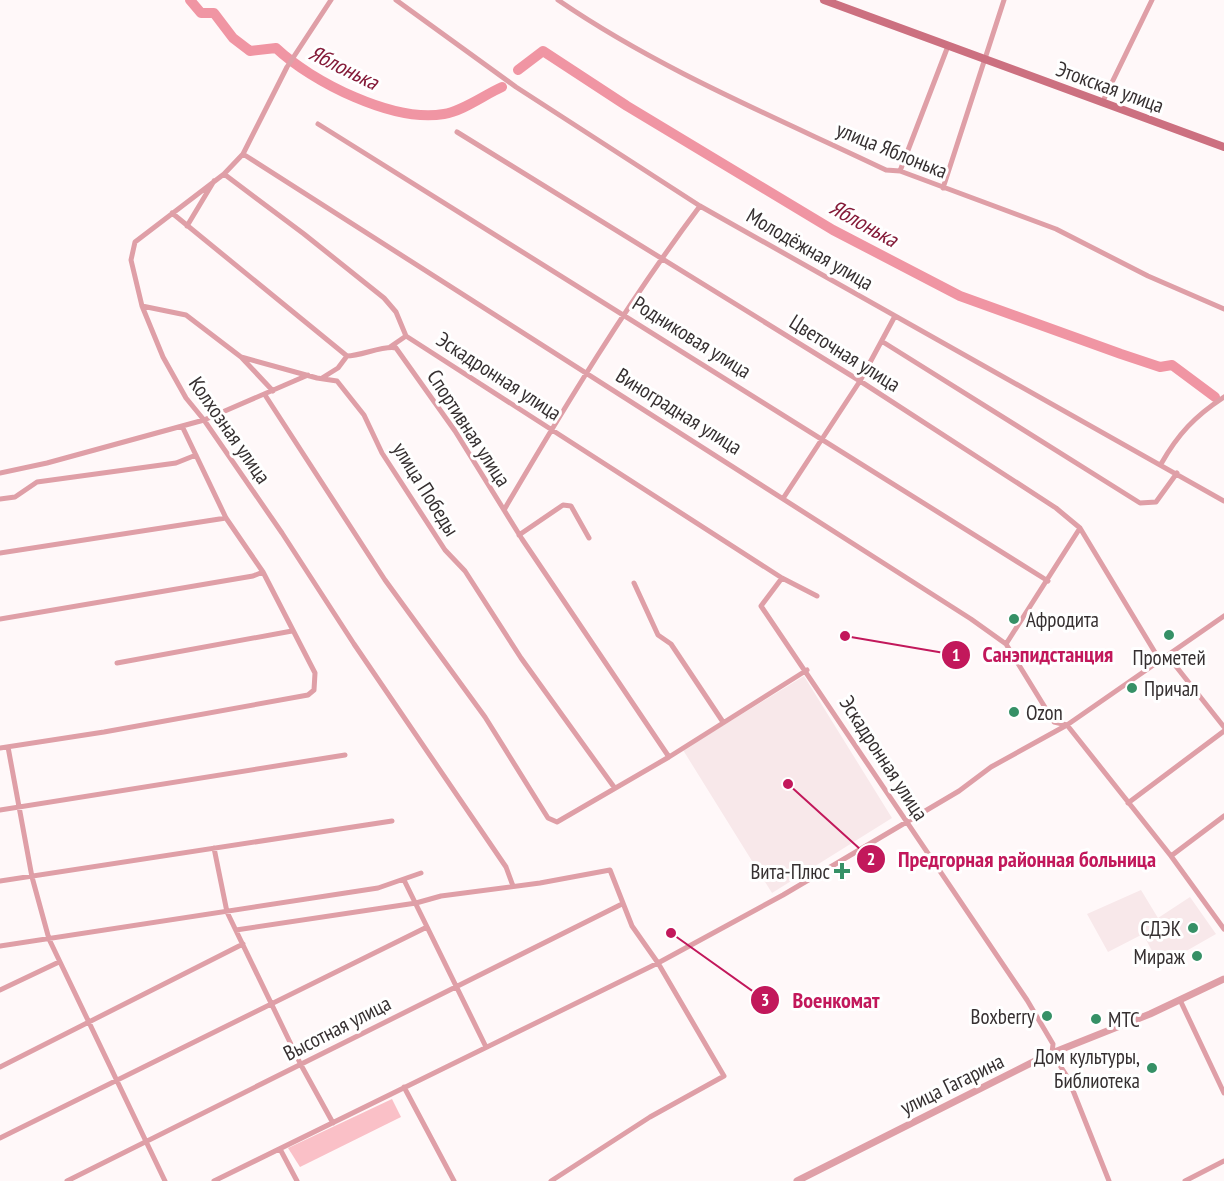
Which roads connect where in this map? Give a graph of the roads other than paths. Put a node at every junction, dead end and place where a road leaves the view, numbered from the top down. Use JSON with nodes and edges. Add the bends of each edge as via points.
{"nodes":[{"id":1,"x":331,"y":0,"type":"edge"},
{"id":2,"x":396,"y":0,"type":"edge"},
{"id":3,"x":558,"y":0,"type":"edge"},
{"id":4,"x":824,"y":0,"type":"edge"},
{"id":5,"x":1004,"y":0,"type":"edge"},
{"id":6,"x":1152,"y":0,"type":"edge"},
{"id":7,"x":948,"y":46,"type":"junction"},
{"id":8,"x":985,"y":60,"type":"junction"},
{"id":9,"x":1102,"y":103,"type":"junction"},
{"id":10,"x":318,"y":123,"type":"dead end"},
{"id":11,"x":457,"y":132,"type":"dead end"},
{"id":12,"x":1224,"y":147,"type":"edge"},
{"id":13,"x":243,"y":154,"type":"junction"},
{"id":14,"x":900,"y":171,"type":"junction"},
{"id":15,"x":224,"y":174,"type":"junction"},
{"id":16,"x":216,"y":179,"type":"junction"},
{"id":17,"x":943,"y":188,"type":"junction"},
{"id":18,"x":700,"y":206,"type":"junction"},
{"id":19,"x":172,"y":213,"type":"junction"},
{"id":20,"x":187,"y":226,"type":"junction"},
{"id":21,"x":662,"y":257,"type":"junction"},
{"id":22,"x":142,"y":306,"type":"junction"},
{"id":23,"x":1224,"y":309,"type":"edge"},
{"id":24,"x":626,"y":314,"type":"junction"},
{"id":25,"x":895,"y":316,"type":"junction"},
{"id":26,"x":406,"y":336,"type":"junction"},
{"id":27,"x":883,"y":342,"type":"junction"},
{"id":28,"x":390,"y":347,"type":"junction"},
{"id":29,"x":347,"y":356,"type":"junction"},
{"id":30,"x":241,"y":357,"type":"junction"},
{"id":31,"x":588,"y":374,"type":"junction"},
{"id":32,"x":308,"y":375,"type":"junction"},
{"id":33,"x":321,"y":379,"type":"junction"},
{"id":34,"x":860,"y":381,"type":"junction"},
{"id":35,"x":273,"y":391,"type":"junction"},
{"id":36,"x":264,"y":395,"type":"junction"},
{"id":37,"x":1224,"y":398,"type":"edge"},
{"id":38,"x":204,"y":420,"type":"junction"},
{"id":39,"x":182,"y":426,"type":"junction"},
{"id":40,"x":551,"y":429,"type":"junction"},
{"id":41,"x":821,"y":438,"type":"junction"},
{"id":42,"x":196,"y":455,"type":"junction"},
{"id":43,"x":1161,"y":464,"type":"junction"},
{"id":44,"x":0,"y":473,"type":"edge"},
{"id":45,"x":1177,"y":473,"type":"junction"},
{"id":46,"x":784,"y":497,"type":"junction"},
{"id":47,"x":0,"y":499,"type":"edge"},
{"id":48,"x":1224,"y":501,"type":"edge"},
{"id":49,"x":504,"y":510,"type":"junction"},
{"id":50,"x":226,"y":518,"type":"junction"},
{"id":51,"x":1080,"y":528,"type":"junction"},
{"id":52,"x":519,"y":535,"type":"junction"},
{"id":53,"x":589,"y":538,"type":"dead end"},
{"id":54,"x":0,"y":553,"type":"edge"},
{"id":55,"x":263,"y":572,"type":"junction"},
{"id":56,"x":782,"y":578,"type":"junction"},
{"id":57,"x":1048,"y":581,"type":"junction"},
{"id":58,"x":634,"y":583,"type":"dead end"},
{"id":59,"x":817,"y":596,"type":"dead end"},
{"id":60,"x":1224,"y":616,"type":"edge"},
{"id":61,"x":0,"y":619,"type":"edge"},
{"id":62,"x":292,"y":631,"type":"junction"},
{"id":63,"x":1006,"y":644,"type":"junction"},
{"id":64,"x":1167,"y":655,"type":"junction"},
{"id":65,"x":1159,"y":659,"type":"junction"},
{"id":66,"x":117,"y":663,"type":"dead end"},
{"id":67,"x":807,"y":670,"type":"junction"},
{"id":68,"x":723,"y":722,"type":"junction"},
{"id":69,"x":1067,"y":725,"type":"junction"},
{"id":70,"x":1224,"y":729,"type":"edge"},
{"id":71,"x":8,"y":747,"type":"junction"},
{"id":72,"x":0,"y":748,"type":"edge"},
{"id":73,"x":345,"y":755,"type":"dead end"},
{"id":74,"x":669,"y":757,"type":"junction"},
{"id":75,"x":614,"y":787,"type":"junction"},
{"id":76,"x":1128,"y":802,"type":"junction"},
{"id":77,"x":19,"y":808,"type":"junction"},
{"id":78,"x":0,"y":810,"type":"edge"},
{"id":79,"x":1224,"y":816,"type":"edge"},
{"id":80,"x":392,"y":821,"type":"dead end"},
{"id":81,"x":905,"y":821,"type":"junction"},
{"id":82,"x":214,"y":848,"type":"junction"},
{"id":83,"x":1171,"y":856,"type":"junction"},
{"id":84,"x":421,"y":873,"type":"dead end"},
{"id":85,"x":32,"y":877,"type":"junction"},
{"id":86,"x":404,"y":880,"type":"junction"},
{"id":87,"x":0,"y":881,"type":"edge"},
{"id":88,"x":513,"y":886,"type":"junction"},
{"id":89,"x":416,"y":903,"type":"junction"},
{"id":90,"x":622,"y":904,"type":"junction"},
{"id":91,"x":227,"y":912,"type":"junction"},
{"id":92,"x":427,"y":927,"type":"junction"},
{"id":93,"x":1224,"y":928,"type":"edge"},
{"id":94,"x":236,"y":930,"type":"junction"},
{"id":95,"x":49,"y":939,"type":"junction"},
{"id":96,"x":243,"y":944,"type":"junction"},
{"id":97,"x":0,"y":946,"type":"edge"},
{"id":98,"x":59,"y":962,"type":"junction"},
{"id":99,"x":658,"y":963,"type":"junction"},
{"id":100,"x":1222,"y":980,"type":"edge"},
{"id":101,"x":456,"y":986,"type":"junction"},
{"id":102,"x":1224,"y":989,"type":"edge"},
{"id":103,"x":0,"y":990,"type":"edge"},
{"id":104,"x":1180,"y":1000,"type":"junction"},
{"id":105,"x":273,"y":1005,"type":"junction"},
{"id":106,"x":87,"y":1023,"type":"junction"},
{"id":107,"x":486,"y":1047,"type":"junction"},
{"id":108,"x":1052,"y":1053,"type":"junction"},
{"id":109,"x":301,"y":1065,"type":"junction"},
{"id":110,"x":0,"y":1067,"type":"edge"},
{"id":111,"x":116,"y":1083,"type":"junction"},
{"id":112,"x":404,"y":1087,"type":"junction"},
{"id":113,"x":1224,"y":1093,"type":"edge"},
{"id":114,"x":333,"y":1123,"type":"junction"},
{"id":115,"x":0,"y":1138,"type":"edge"},
{"id":116,"x":146,"y":1142,"type":"junction"},
{"id":117,"x":280,"y":1149,"type":"junction"},
{"id":118,"x":1224,"y":1161,"type":"edge"},
{"id":119,"x":67,"y":1181,"type":"edge"},
{"id":120,"x":165,"y":1181,"type":"edge"},
{"id":121,"x":214,"y":1181,"type":"edge"},
{"id":122,"x":297,"y":1181,"type":"edge"},
{"id":123,"x":454,"y":1181,"type":"edge"},
{"id":124,"x":551,"y":1181,"type":"edge"},
{"id":125,"x":797,"y":1181,"type":"edge"},
{"id":126,"x":1109,"y":1181,"type":"edge"},
{"id":127,"x":1185,"y":1181,"type":"edge"}],
"edges":[{"from":1,"to":13,"type":"street","name":"Колхозная улица","via":[[287,67]]},
{"from":2,"to":18,"type":"street","name":"Молодёжная улица","via":[[516,87]]},
{"from":3,"to":14,"type":"street","name":"улица Яблонька","via":[[767,116],[886,170]]},
{"from":4,"to":7,"type":"main road","name":"Этокская улица"},
{"from":5,"to":8,"type":"street"},
{"from":6,"to":9,"type":"street"},
{"from":7,"to":8,"type":"main road","name":"Этокская улица"},
{"from":7,"to":14,"type":"street"},
{"from":8,"to":9,"type":"main road","name":"Этокская улица"},
{"from":8,"to":17,"type":"street"},
{"from":9,"to":12,"type":"main road","name":"Этокская улица"},
{"from":10,"to":24,"type":"street","name":"Родниковая улица"},
{"from":11,"to":21,"type":"street","name":"Цветочная улица"},
{"from":13,"to":15,"type":"street","name":"Колхозная улица"},
{"from":13,"to":31,"type":"street","name":"Виноградная улица"},
{"from":14,"to":17,"type":"street","name":"улица Яблонька"},
{"from":15,"to":16,"type":"street","name":"Колхозная улица"},
{"from":15,"to":26,"type":"street","name":"Эскадронная улица","via":[[384,298],[396,312]]},
{"from":16,"to":19,"type":"street","name":"Колхозная улица"},
{"from":16,"to":20,"type":"street"},
{"from":17,"to":23,"type":"street","name":"улица Яблонька","via":[[1056,229]]},
{"from":18,"to":21,"type":"street"},
{"from":18,"to":25,"type":"street","name":"Молодёжная улица"},
{"from":19,"to":20,"type":"street"},
{"from":19,"to":22,"type":"street","name":"Колхозная улица","via":[[135,242],[131,260]]},
{"from":20,"to":29,"type":"street"},
{"from":21,"to":24,"type":"street"},
{"from":21,"to":34,"type":"street","name":"Цветочная улица"},
{"from":22,"to":30,"type":"street","name":"улица Победы","via":[[186,315]]},
{"from":22,"to":38,"type":"street","name":"Колхозная улица","via":[[168,367]]},
{"from":24,"to":31,"type":"street"},
{"from":24,"to":41,"type":"street","name":"Родниковая улица"},
{"from":25,"to":27,"type":"street"},
{"from":25,"to":43,"type":"street","name":"Молодёжная улица"},
{"from":26,"to":28,"type":"street"},
{"from":26,"to":40,"type":"street","name":"Эскадронная улица"},
{"from":27,"to":34,"type":"street"},
{"from":27,"to":45,"type":"street","via":[[1140,504],[1156,502]]},
{"from":28,"to":29,"type":"street","via":[[364,356]]},
{"from":28,"to":49,"type":"street","name":"Спортивная улица","via":[[396,348],[455,431]]},
{"from":29,"to":33,"type":"street","via":[[338,369]]},
{"from":30,"to":32,"type":"street","name":"улица Победы"},
{"from":30,"to":35,"type":"street"},
{"from":31,"to":40,"type":"street"},
{"from":31,"to":46,"type":"street","name":"Виноградная улица"},
{"from":32,"to":33,"type":"street","name":"улица Победы"},
{"from":32,"to":35,"type":"street"},
{"from":33,"to":75,"type":"street","name":"улица Победы","via":[[337,381],[364,415],[382,453],[445,550],[465,571],[521,658]]},
{"from":34,"to":41,"type":"street"},
{"from":34,"to":51,"type":"street","name":"Цветочная улица","via":[[1056,508]]},
{"from":35,"to":36,"type":"street"},
{"from":36,"to":38,"type":"street"},
{"from":36,"to":75,"type":"street","via":[[385,580],[485,717],[548,818],[557,822]]},
{"from":37,"to":43,"type":"street","via":[[1176,437]]},
{"from":38,"to":39,"type":"street"},
{"from":38,"to":88,"type":"street","name":"Колхозная улица","via":[[506,867]]},
{"from":39,"to":42,"type":"street"},
{"from":39,"to":44,"type":"street"},
{"from":40,"to":49,"type":"street"},
{"from":40,"to":56,"type":"street","name":"Эскадронная улица"},
{"from":41,"to":46,"type":"street"},
{"from":41,"to":57,"type":"street","name":"Родниковая улица"},
{"from":42,"to":47,"type":"street","via":[[176,463],[37,483],[15,497]]},
{"from":42,"to":50,"type":"street"},
{"from":43,"to":45,"type":"street","name":"Молодёжная улица"},
{"from":45,"to":48,"type":"street","name":"Молодёжная улица"},
{"from":46,"to":63,"type":"street","name":"Виноградная улица"},
{"from":49,"to":52,"type":"street","name":"Спортивная улица"},
{"from":50,"to":54,"type":"street"},
{"from":50,"to":55,"type":"street"},
{"from":51,"to":57,"type":"street"},
{"from":51,"to":65,"type":"street","name":"Цветочная улица"},
{"from":52,"to":53,"type":"street","via":[[563,505],[571,506]]},
{"from":52,"to":74,"type":"street","name":"Спортивная улица"},
{"from":55,"to":61,"type":"street"},
{"from":55,"to":62,"type":"street"},
{"from":56,"to":59,"type":"street","name":"Эскадронная улица"},
{"from":56,"to":67,"type":"street","name":"Эскадронная улица","via":[[761,606]]},
{"from":57,"to":63,"type":"street"},
{"from":58,"to":68,"type":"street","via":[[658,635],[671,644]]},
{"from":60,"to":64,"type":"street"},
{"from":62,"to":66,"type":"street"},
{"from":62,"to":71,"type":"street","via":[[315,673],[314,690],[308,695]]},
{"from":63,"to":69,"type":"street","name":"Виноградная улица","via":[[1054,722]]},
{"from":64,"to":65,"type":"street"},
{"from":64,"to":70,"type":"street"},
{"from":65,"to":69,"type":"street"},
{"from":67,"to":68,"type":"street"},
{"from":67,"to":81,"type":"street","name":"Эскадронная улица"},
{"from":68,"to":74,"type":"street"},
{"from":69,"to":76,"type":"street","name":"Виноградная улица"},
{"from":69,"to":81,"type":"street"},
{"from":70,"to":76,"type":"street"},
{"from":71,"to":72,"type":"street"},
{"from":71,"to":77,"type":"street"},
{"from":73,"to":77,"type":"street"},
{"from":74,"to":75,"type":"street"},
{"from":76,"to":83,"type":"street","name":"Виноградная улица"},
{"from":77,"to":78,"type":"street"},
{"from":77,"to":85,"type":"street"},
{"from":79,"to":83,"type":"street"},
{"from":80,"to":82,"type":"street"},
{"from":81,"to":99,"type":"street","via":[[783,895]]},
{"from":81,"to":108,"type":"street","name":"Эскадронная улица","via":[[1027,1000],[1053,1044]]},
{"from":82,"to":85,"type":"street"},
{"from":82,"to":91,"type":"street"},
{"from":83,"to":93,"type":"street","name":"Виноградная улица"},
{"from":84,"to":86,"type":"street"},
{"from":85,"to":87,"type":"street"},
{"from":85,"to":95,"type":"street"},
{"from":86,"to":89,"type":"street"},
{"from":86,"to":91,"type":"street","via":[[378,888]]},
{"from":88,"to":89,"type":"street"},
{"from":88,"to":90,"type":"street","via":[[610,870]]},
{"from":89,"to":92,"type":"street"},
{"from":89,"to":94,"type":"street"},
{"from":90,"to":99,"type":"street"},
{"from":90,"to":101,"type":"street","name":"Высотная улица"},
{"from":91,"to":94,"type":"street"},
{"from":91,"to":95,"type":"street"},
{"from":92,"to":101,"type":"street"},
{"from":92,"to":105,"type":"street"},
{"from":94,"to":96,"type":"street"},
{"from":95,"to":97,"type":"street"},
{"from":95,"to":98,"type":"street"},
{"from":96,"to":105,"type":"street"},
{"from":96,"to":106,"type":"street"},
{"from":98,"to":103,"type":"street"},
{"from":98,"to":106,"type":"street"},
{"from":99,"to":107,"type":"street"},
{"from":99,"to":124,"type":"street","via":[[724,1076],[650,1117]]},
{"from":100,"to":102,"type":"street"},
{"from":100,"to":104,"type":"street","name":"улица Гагарина"},
{"from":101,"to":107,"type":"street"},
{"from":101,"to":109,"type":"street","name":"Высотная улица"},
{"from":104,"to":108,"type":"street","name":"улица Гагарина"},
{"from":104,"to":113,"type":"street"},
{"from":105,"to":109,"type":"street"},
{"from":105,"to":111,"type":"street"},
{"from":106,"to":110,"type":"street"},
{"from":106,"to":111,"type":"street"},
{"from":107,"to":112,"type":"street"},
{"from":108,"to":125,"type":"street","name":"улица Гагарина"},
{"from":108,"to":126,"type":"street","name":"Эскадронная улица","via":[[1068,1078]]},
{"from":109,"to":114,"type":"street"},
{"from":109,"to":116,"type":"street","name":"Высотная улица"},
{"from":111,"to":115,"type":"street"},
{"from":111,"to":116,"type":"street"},
{"from":112,"to":114,"type":"street"},
{"from":112,"to":123,"type":"street"},
{"from":114,"to":117,"type":"street"},
{"from":116,"to":119,"type":"street","name":"Высотная улица"},
{"from":116,"to":120,"type":"street"},
{"from":117,"to":121,"type":"street"},
{"from":117,"to":122,"type":"street"},
{"from":118,"to":127,"type":"street"}]}
